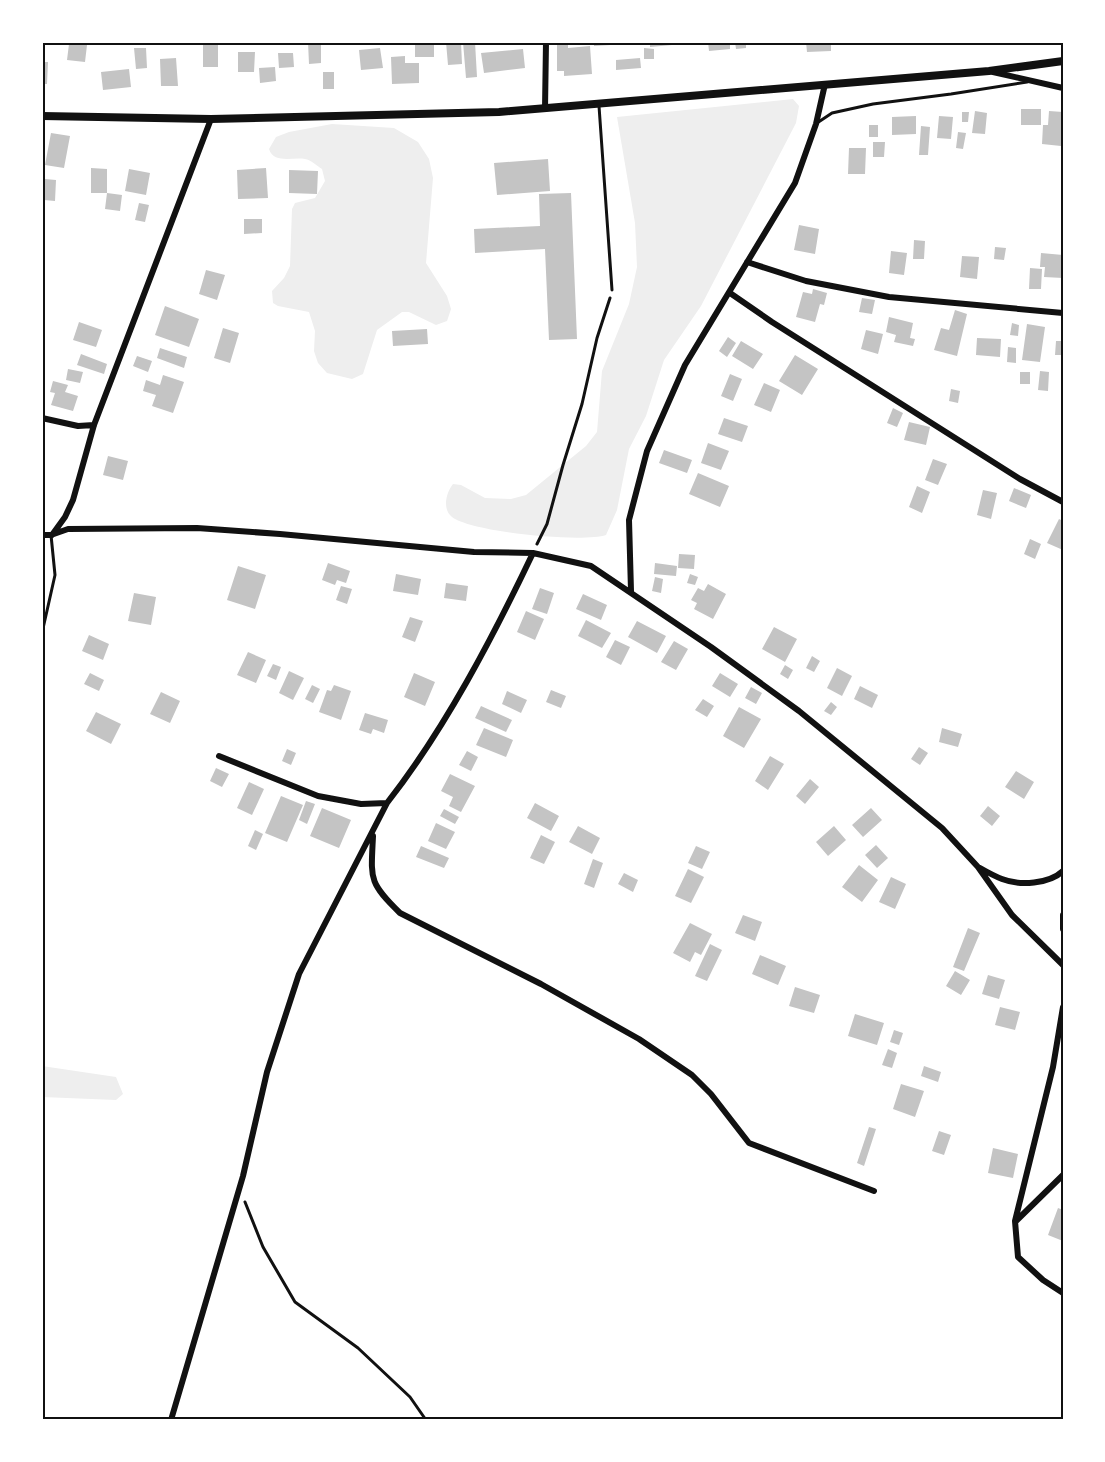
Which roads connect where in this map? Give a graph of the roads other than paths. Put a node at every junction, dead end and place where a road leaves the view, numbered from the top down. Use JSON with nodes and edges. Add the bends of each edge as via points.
{"nodes":[{"id":1,"x":546,"y":42,"type":"edge"},
{"id":2,"x":1063,"y":61,"type":"edge"},
{"id":3,"x":990,"y":71,"type":"junction"},
{"id":4,"x":1035,"y":81,"type":"junction"},
{"id":5,"x":825,"y":84,"type":"junction"},
{"id":6,"x":1063,"y":88,"type":"edge"},
{"id":7,"x":599,"y":104,"type":"junction"},
{"id":8,"x":545,"y":108,"type":"junction"},
{"id":9,"x":42,"y":116,"type":"edge"},
{"id":10,"x":211,"y":119,"type":"junction"},
{"id":11,"x":816,"y":124,"type":"junction"},
{"id":12,"x":747,"y":262,"type":"junction"},
{"id":13,"x":612,"y":290,"type":"road end"},
{"id":14,"x":730,"y":293,"type":"junction"},
{"id":15,"x":1063,"y":313,"type":"edge"},
{"id":16,"x":42,"y":418,"type":"edge"},
{"id":17,"x":94,"y":425,"type":"junction"},
{"id":18,"x":1063,"y":502,"type":"edge"},
{"id":19,"x":42,"y":535,"type":"edge"},
{"id":20,"x":51,"y":535,"type":"junction"},
{"id":21,"x":533,"y":553,"type":"junction"},
{"id":22,"x":630,"y":591,"type":"junction"},
{"id":23,"x":42,"y":633,"type":"edge"},
{"id":24,"x":219,"y":756,"type":"dead end"},
{"id":25,"x":387,"y":803,"type":"junction"},
{"id":26,"x":373,"y":834,"type":"junction"},
{"id":27,"x":978,"y":867,"type":"junction"},
{"id":28,"x":1063,"y":870,"type":"edge"},
{"id":29,"x":1063,"y":915,"type":"edge"},
{"id":30,"x":1063,"y":928,"type":"edge"},
{"id":31,"x":1063,"y":965,"type":"edge"},
{"id":32,"x":1063,"y":1007,"type":"edge"},
{"id":33,"x":1063,"y":1175,"type":"edge"},
{"id":34,"x":874,"y":1191,"type":"dead end"},
{"id":35,"x":1015,"y":1221,"type":"junction"},
{"id":36,"x":1063,"y":1293,"type":"edge"},
{"id":37,"x":171,"y":1420,"type":"edge"}],
"edges":[{"from":1,"to":8,"type":"street"},
{"from":2,"to":3,"type":"street"},
{"from":3,"to":4,"type":"street"},
{"from":3,"to":5,"type":"street"},
{"from":4,"to":6,"type":"street"},
{"from":4,"to":11,"type":"lane","via":[[873,104],[832,113]]},
{"from":5,"to":7,"type":"street"},
{"from":5,"to":11,"type":"street"},
{"from":7,"to":8,"type":"street"},
{"from":7,"to":13,"type":"lane"},
{"from":8,"to":10,"type":"street"},
{"from":9,"to":10,"type":"street"},
{"from":10,"to":17,"type":"street"},
{"from":11,"to":12,"type":"street","via":[[795,183]]},
{"from":12,"to":14,"type":"street"},
{"from":12,"to":15,"type":"street","via":[[806,281],[889,297]]},
{"from":14,"to":18,"type":"street","via":[[1000,467]]},
{"from":14,"to":22,"type":"street","via":[[685,365],[647,451],[629,520]]},
{"from":16,"to":17,"type":"street","via":[[78,426]]},
{"from":17,"to":20,"type":"street","via":[[73,500]]},
{"from":19,"to":20,"type":"street"},
{"from":20,"to":21,"type":"street","via":[[68,529],[197,528],[474,552]]},
{"from":20,"to":23,"type":"lane","via":[[55,575]]},
{"from":21,"to":22,"type":"street","via":[[591,566]]},
{"from":21,"to":25,"type":"street","via":[[502,618],[434,735]]},
{"from":22,"to":27,"type":"street","via":[[799,711],[942,828]]},
{"from":24,"to":25,"type":"street","via":[[318,796],[361,804]]},
{"from":25,"to":26,"type":"street"},
{"from":26,"to":34,"type":"street","via":[[371,876],[381,895],[400,913],[639,1039],[693,1075],[748,1143]]},
{"from":26,"to":37,"type":"street","via":[[300,974],[267,1072],[239,1188]]},
{"from":27,"to":28,"type":"street","via":[[1003,880],[1023,883],[1040,881]]},
{"from":27,"to":31,"type":"street","via":[[1012,915]]},
{"from":29,"to":30,"type":"street"},
{"from":32,"to":35,"type":"street","via":[[1053,1067]]},
{"from":33,"to":35,"type":"street"},
{"from":35,"to":36,"type":"street","via":[[1018,1257]]}]}
